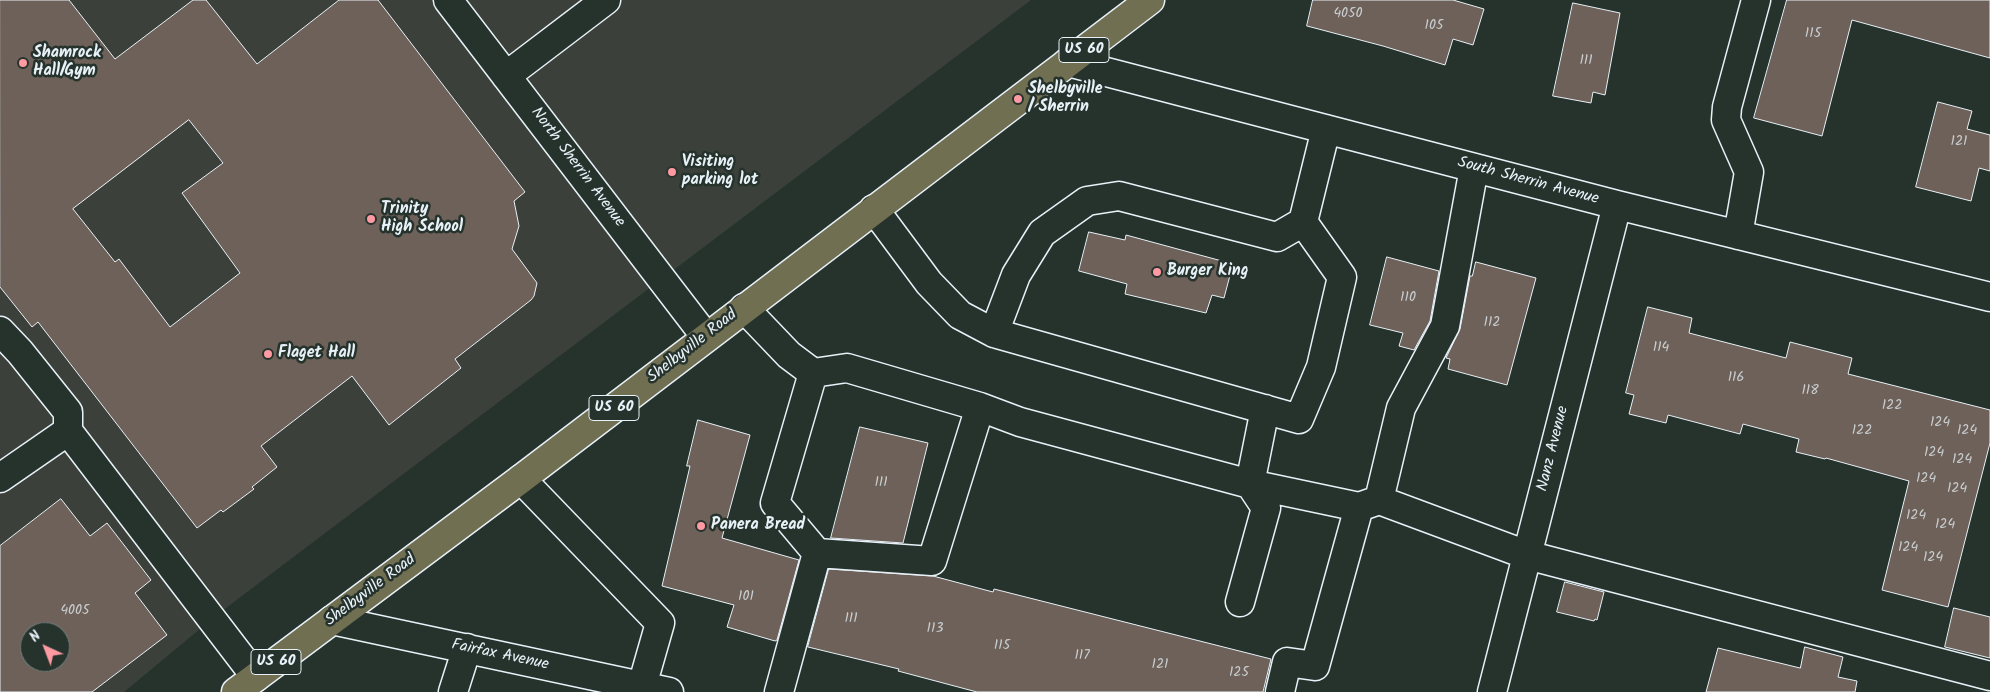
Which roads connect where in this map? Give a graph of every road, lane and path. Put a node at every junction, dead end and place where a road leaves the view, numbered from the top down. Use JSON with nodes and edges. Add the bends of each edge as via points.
{"nodes":[{"id":1,"x":448,"y":0,"type":"edge"},
{"id":2,"x":606,"y":0,"type":"edge"},
{"id":3,"x":1150,"y":0,"type":"edge"},
{"id":4,"x":1756,"y":0,"type":"edge"},
{"id":5,"x":1068,"y":62,"type":"junction"},
{"id":6,"x":506,"y":76,"type":"junction"},
{"id":7,"x":1326,"y":129,"type":"junction"},
{"id":8,"x":1474,"y":168,"type":"junction"},
{"id":9,"x":1616,"y":205,"type":"junction"},
{"id":10,"x":874,"y":209,"type":"junction"},
{"id":11,"x":1303,"y":222,"type":"junction"},
{"id":12,"x":1738,"y":235,"type":"junction"},
{"id":13,"x":1990,"y":297,"type":"edge"},
{"id":14,"x":744,"y":308,"type":"junction"},
{"id":15,"x":0,"y":331,"type":"edge"},
{"id":16,"x":994,"y":333,"type":"junction"},
{"id":17,"x":706,"y":337,"type":"junction"},
{"id":18,"x":813,"y":373,"type":"junction"},
{"id":19,"x":980,"y":407,"type":"junction"},
{"id":20,"x":1265,"y":410,"type":"junction"},
{"id":21,"x":68,"y":431,"type":"junction"},
{"id":22,"x":3,"y":469,"type":"edge"},
{"id":23,"x":521,"y":479,"type":"junction"},
{"id":24,"x":1250,"y":484,"type":"junction"},
{"id":25,"x":1369,"y":503,"type":"junction"},
{"id":26,"x":817,"y":553,"type":"junction"},
{"id":27,"x":1527,"y":554,"type":"junction"},
{"id":28,"x":1240,"y":602,"type":"dead end"},
{"id":29,"x":332,"y":620,"type":"junction"},
{"id":30,"x":467,"y":648,"type":"junction"},
{"id":31,"x":1990,"y":676,"type":"edge"},
{"id":32,"x":246,"y":685,"type":"edge"},
{"id":33,"x":642,"y":686,"type":"junction"},
{"id":34,"x":453,"y":692,"type":"edge"},
{"id":35,"x":669,"y":692,"type":"edge"},
{"id":36,"x":778,"y":692,"type":"edge"},
{"id":37,"x":1280,"y":692,"type":"edge"},
{"id":38,"x":1492,"y":692,"type":"edge"}],
"edges":[{"from":1,"to":6,"type":"street","name":"North Sherrin Avenue"},
{"from":2,"to":6,"type":"street"},
{"from":3,"to":5,"type":"main road","name":"Shelbyville Road","number":"US 60"},
{"from":4,"to":12,"type":"street","via":[[1726,120],[1749,172]]},
{"from":5,"to":7,"type":"street","name":"South Sherrin Avenue"},
{"from":5,"to":10,"type":"main road","name":"Shelbyville Road","number":"US 60"},
{"from":6,"to":17,"type":"street","name":"North Sherrin Avenue"},
{"from":7,"to":8,"type":"street","name":"South Sherrin Avenue"},
{"from":7,"to":11,"type":"street"},
{"from":8,"to":9,"type":"street","name":"South Sherrin Avenue"},
{"from":8,"to":25,"type":"street","via":[[1445,326],[1401,408]]},
{"from":9,"to":12,"type":"street","name":"South Sherrin Avenue"},
{"from":9,"to":27,"type":"street","name":"Nanz Avenue"},
{"from":10,"to":14,"type":"main road","name":"Shelbyville Road","number":"US 60"},
{"from":10,"to":16,"type":"street","via":[[929,284],[960,315]]},
{"from":11,"to":16,"type":"street","via":[[1277,237],[1119,196],[1087,201],[1042,233],[1016,275]]},
{"from":11,"to":20,"type":"street","via":[[1342,277],[1321,367],[1299,419]]},
{"from":12,"to":13,"type":"street","name":"South Sherrin Avenue"},
{"from":14,"to":17,"type":"main road","name":"Shelbyville Road","number":"US 60"},
{"from":14,"to":18,"type":"street","via":[[789,355]]},
{"from":15,"to":21,"type":"street","via":[[68,412]]},
{"from":16,"to":20,"type":"street"},
{"from":17,"to":23,"type":"main road","name":"Shelbyville Road","number":"US 60"},
{"from":18,"to":19,"type":"street","via":[[847,368]]},
{"from":18,"to":26,"type":"street","via":[[775,503]]},
{"from":19,"to":24,"type":"street","via":[[1020,422]]},
{"from":19,"to":26,"type":"street","via":[[932,561]]},
{"from":20,"to":24,"type":"street"},
{"from":21,"to":22,"type":"street"},
{"from":21,"to":32,"type":"street"},
{"from":23,"to":29,"type":"main road","name":"Shelbyville Road","number":"US 60"},
{"from":23,"to":33,"type":"street","via":[[660,623]]},
{"from":24,"to":25,"type":"street"},
{"from":24,"to":28,"type":"street","via":[[1266,508]]},
{"from":25,"to":27,"type":"street"},
{"from":25,"to":37,"type":"street","via":[[1315,666],[1287,662]]},
{"from":26,"to":36,"type":"street"},
{"from":27,"to":31,"type":"street"},
{"from":27,"to":38,"type":"street","name":"Nanz Avenue"},
{"from":29,"to":30,"type":"street","name":"Fairfax Avenue"},
{"from":29,"to":32,"type":"main road","name":"Shelbyville Road","number":"US 60"},
{"from":30,"to":33,"type":"street","name":"Fairfax Avenue"},
{"from":30,"to":34,"type":"street"},
{"from":33,"to":35,"type":"street","name":"Fairfax Avenue"}]}
